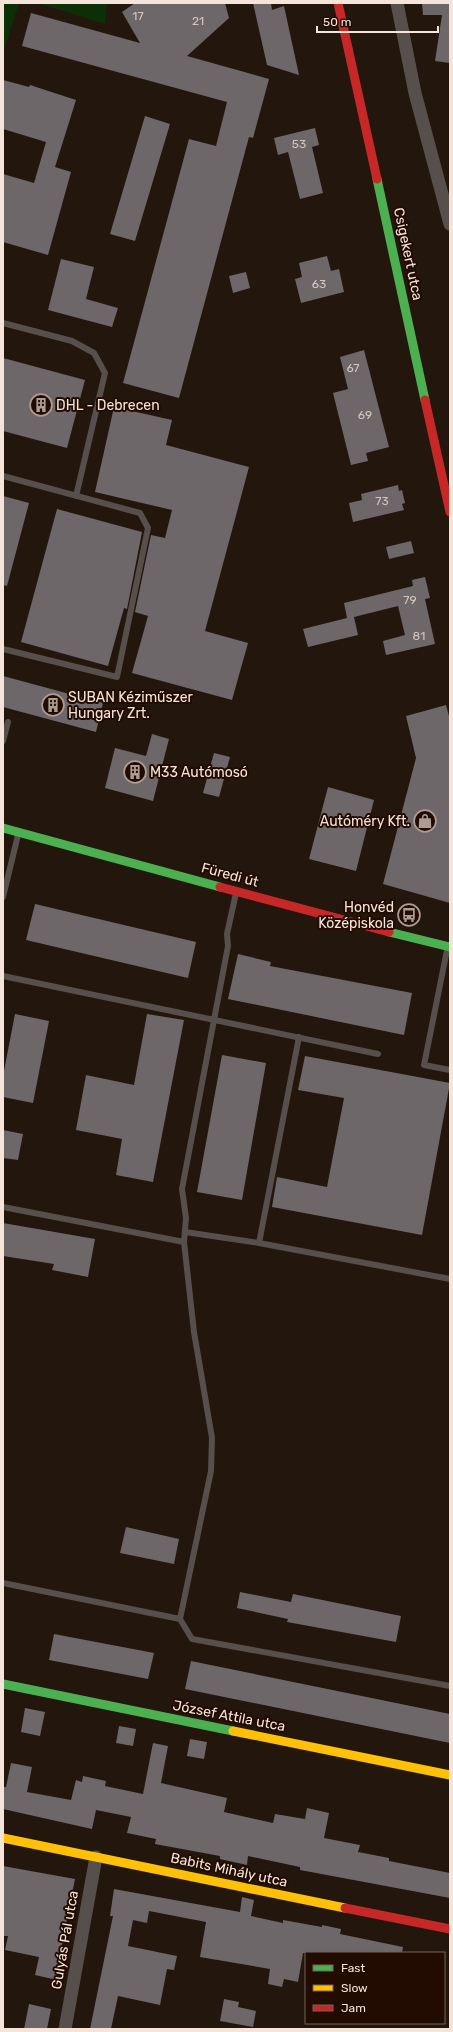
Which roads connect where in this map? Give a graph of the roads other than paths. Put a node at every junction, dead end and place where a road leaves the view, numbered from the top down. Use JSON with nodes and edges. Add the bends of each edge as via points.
{"nodes":[{"id":1,"x":338,"y":3,"type":"edge"},
{"id":2,"x":397,"y":3,"type":"edge"},
{"id":3,"x":450,"y":224,"type":"edge"},
{"id":4,"x":3,"y":323,"type":"edge"},
{"id":5,"x":3,"y":476,"type":"edge"},
{"id":6,"x":76,"y":496,"type":"junction"},
{"id":7,"x":450,"y":512,"type":"edge"},
{"id":8,"x":3,"y":649,"type":"edge"},
{"id":9,"x":8,"y":722,"type":"dead end"},
{"id":10,"x":3,"y":741,"type":"edge"},
{"id":11,"x":3,"y":828,"type":"edge"},
{"id":12,"x":18,"y":832,"type":"junction"},
{"id":13,"x":237,"y":891,"type":"junction"},
{"id":14,"x":3,"y":898,"type":"edge"},
{"id":15,"x":449,"y":946,"type":"edge"},
{"id":16,"x":3,"y":976,"type":"edge"},
{"id":17,"x":214,"y":1019,"type":"junction"},
{"id":18,"x":299,"y":1037,"type":"junction"},
{"id":19,"x":378,"y":1054,"type":"dead end"},
{"id":20,"x":450,"y":1070,"type":"edge"},
{"id":21,"x":3,"y":1207,"type":"edge"},
{"id":22,"x":185,"y":1232,"type":"junction"},
{"id":23,"x":184,"y":1242,"type":"junction"},
{"id":24,"x":260,"y":1243,"type":"junction"},
{"id":25,"x":450,"y":1279,"type":"edge"},
{"id":26,"x":3,"y":1583,"type":"edge"},
{"id":27,"x":180,"y":1619,"type":"junction"},
{"id":28,"x":3,"y":1684,"type":"edge"},
{"id":29,"x":450,"y":1686,"type":"edge"},
{"id":30,"x":450,"y":1775,"type":"edge"},
{"id":31,"x":3,"y":1838,"type":"edge"},
{"id":32,"x":96,"y":1856,"type":"junction"},
{"id":33,"x":450,"y":1929,"type":"edge"},
{"id":34,"x":65,"y":2029,"type":"edge"}],
"edges":[{"from":1,"to":7,"type":"street","name":"Csigekert utca"},
{"from":2,"to":3,"type":"street","via":[[415,93]]},
{"from":4,"to":6,"type":"lane","via":[[72,341],[94,353],[105,373]]},
{"from":5,"to":6,"type":"lane"},
{"from":6,"to":8,"type":"lane","via":[[140,512],[148,528],[116,677]]},
{"from":9,"to":10,"type":"lane"},
{"from":11,"to":12,"type":"street","name":"Füredi út"},
{"from":12,"to":13,"type":"street","name":"Füredi út"},
{"from":12,"to":14,"type":"lane"},
{"from":13,"to":15,"type":"street","name":"Füredi út","via":[[410,938]]},
{"from":13,"to":17,"type":"lane","via":[[227,934],[228,946]]},
{"from":15,"to":20,"type":"lane","via":[[424,1065]]},
{"from":16,"to":17,"type":"lane"},
{"from":17,"to":18,"type":"lane"},
{"from":17,"to":22,"type":"lane","via":[[182,1189]]},
{"from":18,"to":19,"type":"lane"},
{"from":18,"to":24,"type":"lane"},
{"from":21,"to":23,"type":"lane"},
{"from":22,"to":23,"type":"lane"},
{"from":22,"to":24,"type":"lane"},
{"from":23,"to":27,"type":"lane","via":[[194,1332],[212,1438],[211,1471]]},
{"from":24,"to":25,"type":"lane"},
{"from":26,"to":27,"type":"lane"},
{"from":27,"to":29,"type":"lane","via":[[192,1639]]},
{"from":28,"to":30,"type":"street","name":"József Attila utca"},
{"from":31,"to":32,"type":"street","name":"Babits Mihály utca"},
{"from":32,"to":33,"type":"street","name":"Babits Mihály utca"},
{"from":32,"to":34,"type":"street","name":"Gulyás Pál utca"}]}
